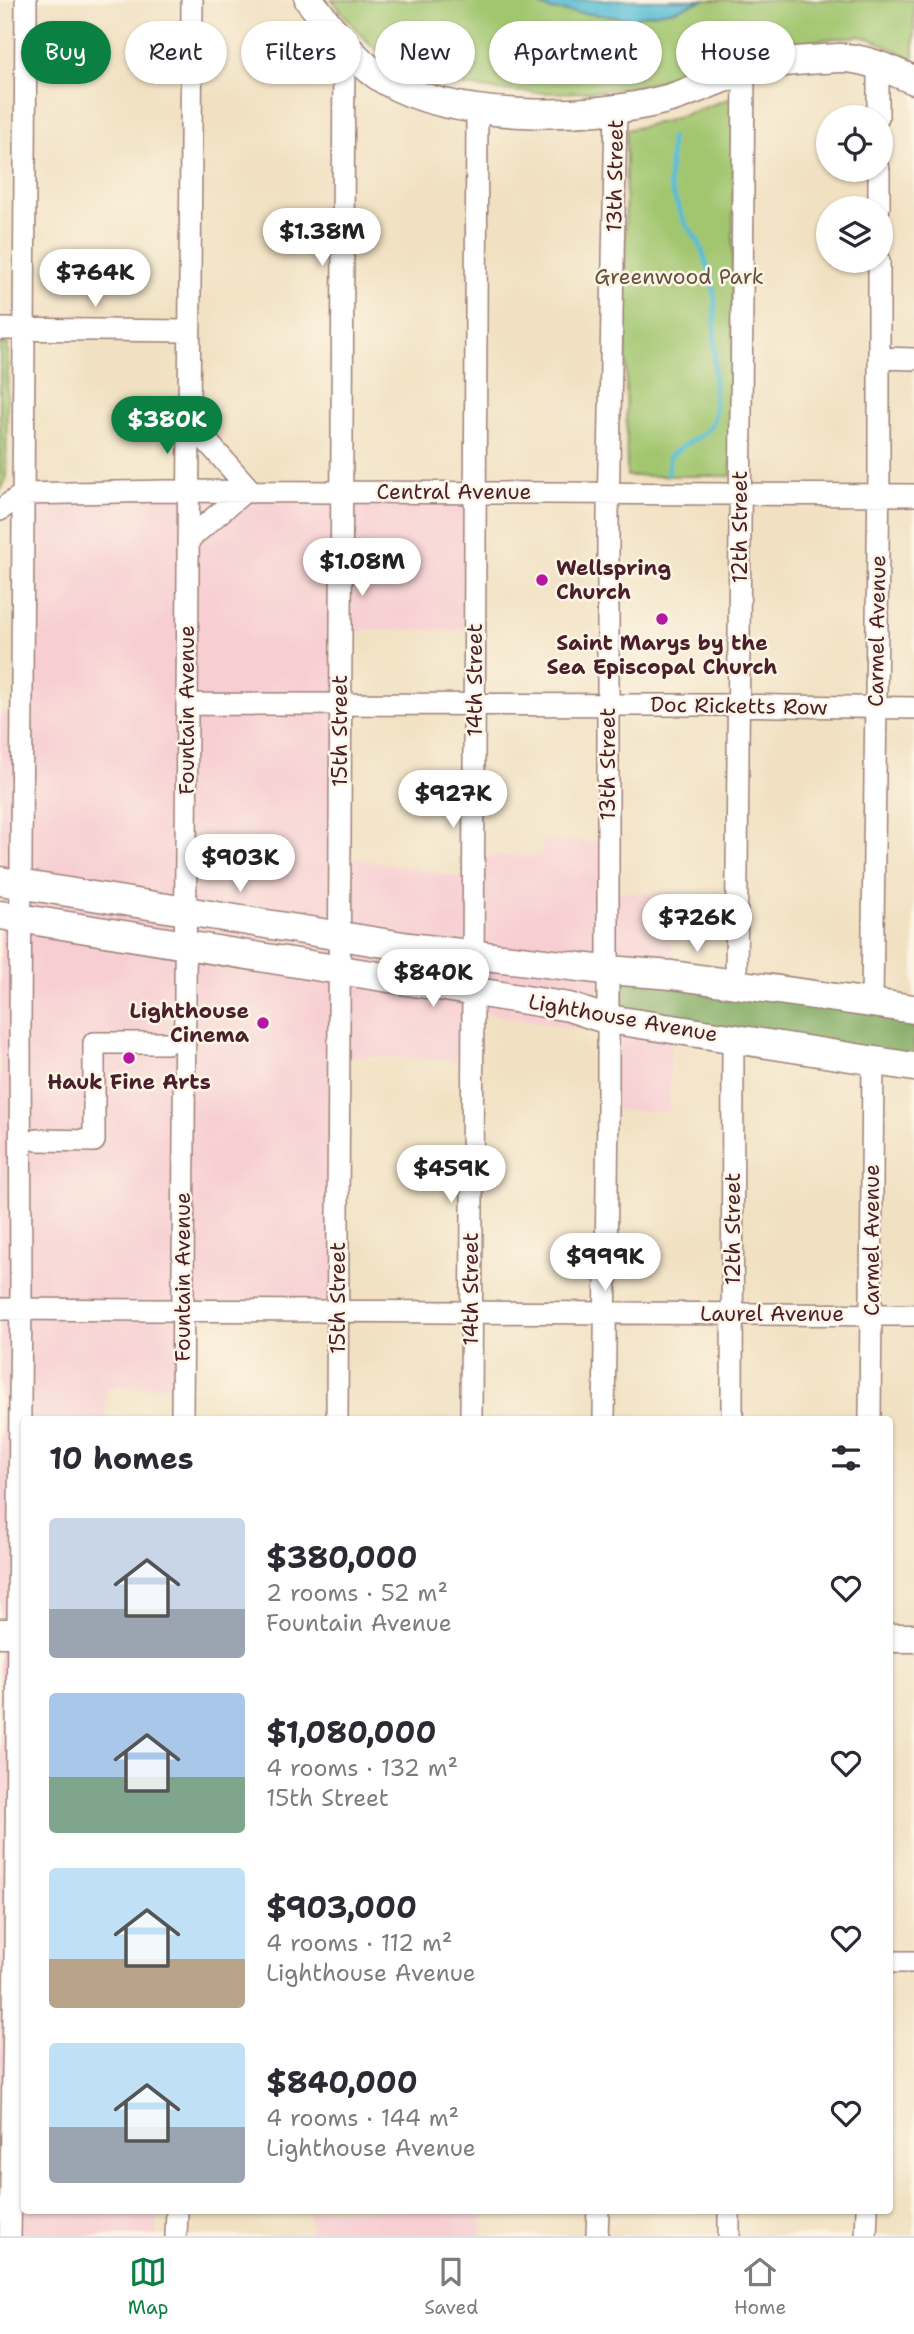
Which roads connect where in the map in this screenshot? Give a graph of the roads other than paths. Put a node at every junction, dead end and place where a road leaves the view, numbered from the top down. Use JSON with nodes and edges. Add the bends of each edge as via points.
{"nodes":[{"id":1,"x":26,"y":0,"type":"edge"},
{"id":2,"x":192,"y":0,"type":"edge"},
{"id":3,"x":309,"y":0,"type":"edge"},
{"id":4,"x":326,"y":21,"type":"edge"},
{"id":5,"x":361,"y":61,"type":"edge"},
{"id":6,"x":795,"y":63,"type":"edge"},
{"id":7,"x":878,"y":65,"type":"junction"},
{"id":8,"x":914,"y":80,"type":"edge"},
{"id":9,"x":344,"y":84,"type":"edge"},
{"id":10,"x":711,"y":84,"type":"edge"},
{"id":11,"x":744,"y":84,"type":"edge"},
{"id":12,"x":878,"y":105,"type":"edge"},
{"id":13,"x":477,"y":109,"type":"junction"},
{"id":14,"x":616,"y":109,"type":"junction"},
{"id":15,"x":879,"y":273,"type":"edge"},
{"id":16,"x":0,"y":329,"type":"edge"},
{"id":17,"x":24,"y":329,"type":"junction"},
{"id":18,"x":189,"y":331,"type":"junction"},
{"id":19,"x":880,"y":359,"type":"junction"},
{"id":20,"x":914,"y":359,"type":"edge"},
{"id":21,"x":188,"y":420,"type":"junction"},
{"id":22,"x":188,"y":491,"type":"junction"},
{"id":23,"x":477,"y":491,"type":"junction"},
{"id":24,"x":248,"y":492,"type":"junction"},
{"id":25,"x":342,"y":492,"type":"junction"},
{"id":26,"x":23,"y":494,"type":"junction"},
{"id":27,"x":608,"y":494,"type":"junction"},
{"id":28,"x":740,"y":495,"type":"junction"},
{"id":29,"x":879,"y":495,"type":"junction"},
{"id":30,"x":914,"y":495,"type":"edge"},
{"id":31,"x":0,"y":510,"type":"edge"},
{"id":32,"x":187,"y":540,"type":"junction"},
{"id":33,"x":187,"y":704,"type":"junction"},
{"id":34,"x":340,"y":705,"type":"junction"},
{"id":35,"x":475,"y":705,"type":"junction"},
{"id":36,"x":609,"y":705,"type":"junction"},
{"id":37,"x":739,"y":706,"type":"junction"},
{"id":38,"x":914,"y":708,"type":"edge"},
{"id":39,"x":875,"y":709,"type":"junction"},
{"id":40,"x":12,"y":899,"type":"edge"},
{"id":41,"x":185,"y":911,"type":"junction"},
{"id":42,"x":340,"y":935,"type":"junction"},
{"id":43,"x":185,"y":945,"type":"junction"},
{"id":44,"x":473,"y":956,"type":"junction"},
{"id":45,"x":340,"y":968,"type":"junction"},
{"id":46,"x":608,"y":970,"type":"junction"},
{"id":47,"x":736,"y":984,"type":"junction"},
{"id":48,"x":473,"y":992,"type":"junction"},
{"id":49,"x":872,"y":1002,"type":"junction"},
{"id":50,"x":914,"y":1009,"type":"edge"},
{"id":51,"x":608,"y":1019,"type":"junction"},
{"id":52,"x":733,"y":1038,"type":"junction"},
{"id":53,"x":167,"y":1043,"type":"dead end"},
{"id":54,"x":873,"y":1060,"type":"junction"},
{"id":55,"x":914,"y":1067,"type":"edge"},
{"id":56,"x":37,"y":1140,"type":"dead end"},
{"id":57,"x":10,"y":1309,"type":"edge"},
{"id":58,"x":183,"y":1309,"type":"junction"},
{"id":59,"x":339,"y":1312,"type":"junction"},
{"id":60,"x":471,"y":1312,"type":"junction"},
{"id":61,"x":605,"y":1314,"type":"junction"},
{"id":62,"x":733,"y":1314,"type":"junction"},
{"id":63,"x":871,"y":1315,"type":"junction"},
{"id":64,"x":914,"y":1315,"type":"edge"},
{"id":65,"x":182,"y":1416,"type":"edge"},
{"id":66,"x":337,"y":1416,"type":"edge"},
{"id":67,"x":471,"y":1416,"type":"edge"},
{"id":68,"x":604,"y":1416,"type":"edge"},
{"id":69,"x":732,"y":1416,"type":"edge"},
{"id":70,"x":870,"y":1416,"type":"edge"},
{"id":71,"x":14,"y":1633,"type":"edge"},
{"id":72,"x":893,"y":1638,"type":"edge"},
{"id":73,"x":914,"y":1638,"type":"edge"},
{"id":74,"x":13,"y":1956,"type":"edge"},
{"id":75,"x":893,"y":1962,"type":"edge"},
{"id":76,"x":914,"y":1962,"type":"edge"},
{"id":77,"x":177,"y":2214,"type":"edge"},
{"id":78,"x":597,"y":2214,"type":"edge"},
{"id":79,"x":729,"y":2214,"type":"edge"},
{"id":80,"x":867,"y":2214,"type":"edge"},
{"id":81,"x":10,"y":2236,"type":"edge"},
{"id":82,"x":176,"y":2236,"type":"edge"},
{"id":83,"x":597,"y":2236,"type":"edge"},
{"id":84,"x":729,"y":2236,"type":"edge"},
{"id":85,"x":866,"y":2236,"type":"edge"}],
"edges":[{"from":1,"to":17,"type":"street"},
{"from":2,"to":18,"type":"street","name":"Fountain Avenue"},
{"from":3,"to":4,"type":"main road"},
{"from":5,"to":13,"type":"main road","via":[[387,82],[417,95]]},
{"from":6,"to":7,"type":"main road","via":[[853,58]]},
{"from":7,"to":8,"type":"main road"},
{"from":7,"to":12,"type":"street"},
{"from":9,"to":25,"type":"street","name":"15th Street"},
{"from":10,"to":14,"type":"main road","via":[[661,101]]},
{"from":11,"to":28,"type":"street","name":"12th Street"},
{"from":13,"to":14,"type":"main road","via":[[543,113]]},
{"from":13,"to":23,"type":"street","name":"14th Street"},
{"from":14,"to":27,"type":"street","name":"13th Street"},
{"from":15,"to":19,"type":"street","name":"Carmel Avenue"},
{"from":16,"to":17,"type":"street"},
{"from":17,"to":18,"type":"street"},
{"from":17,"to":26,"type":"street"},
{"from":18,"to":21,"type":"street","name":"Fountain Avenue"},
{"from":19,"to":20,"type":"street"},
{"from":19,"to":29,"type":"street","name":"Carmel Avenue"},
{"from":21,"to":22,"type":"street","name":"Fountain Avenue"},
{"from":21,"to":24,"type":"street"},
{"from":22,"to":24,"type":"street","name":"Central Avenue"},
{"from":22,"to":26,"type":"street","name":"Central Avenue"},
{"from":22,"to":32,"type":"street","name":"Fountain Avenue"},
{"from":23,"to":25,"type":"street","name":"Central Avenue"},
{"from":23,"to":27,"type":"street","name":"Central Avenue"},
{"from":23,"to":35,"type":"street","name":"14th Street"},
{"from":24,"to":25,"type":"street","name":"Central Avenue"},
{"from":24,"to":32,"type":"street"},
{"from":25,"to":34,"type":"street","name":"15th Street"},
{"from":26,"to":31,"type":"street"},
{"from":26,"to":40,"type":"street"},
{"from":27,"to":28,"type":"street","name":"Central Avenue"},
{"from":27,"to":36,"type":"street","name":"13th Street"},
{"from":28,"to":29,"type":"street","name":"Central Avenue"},
{"from":28,"to":37,"type":"street","name":"12th Street"},
{"from":29,"to":30,"type":"street","name":"Central Avenue"},
{"from":29,"to":39,"type":"street","name":"Carmel Avenue"},
{"from":32,"to":33,"type":"street","name":"Fountain Avenue"},
{"from":33,"to":34,"type":"street","name":"Doc Ricketts Row"},
{"from":33,"to":41,"type":"street","name":"Fountain Avenue"},
{"from":34,"to":35,"type":"street","name":"Doc Ricketts Row"},
{"from":34,"to":42,"type":"street","name":"15th Street"},
{"from":35,"to":36,"type":"street","name":"Doc Ricketts Row"},
{"from":35,"to":44,"type":"street","name":"14th Street"},
{"from":36,"to":37,"type":"street","name":"Doc Ricketts Row"},
{"from":36,"to":46,"type":"street","name":"13th Street"},
{"from":37,"to":39,"type":"street","name":"Doc Ricketts Row"},
{"from":37,"to":47,"type":"street","name":"12th Street"},
{"from":38,"to":39,"type":"street","name":"Doc Ricketts Row"},
{"from":39,"to":49,"type":"street","name":"Carmel Avenue"},
{"from":40,"to":41,"type":"main road","name":"Lighthouse Avenue"},
{"from":40,"to":43,"type":"main road","name":"Lighthouse Avenue"},
{"from":40,"to":57,"type":"street"},
{"from":41,"to":42,"type":"main road","name":"Lighthouse Avenue"},
{"from":41,"to":43,"type":"street","name":"Fountain Avenue"},
{"from":42,"to":44,"type":"main road","name":"Lighthouse Avenue"},
{"from":42,"to":45,"type":"street","name":"15th Street"},
{"from":43,"to":45,"type":"main road","name":"Lighthouse Avenue"},
{"from":43,"to":58,"type":"street","name":"Fountain Avenue"},
{"from":44,"to":46,"type":"main road","name":"Lighthouse Avenue"},
{"from":44,"to":48,"type":"street","name":"14th Street"},
{"from":45,"to":48,"type":"main road","name":"Lighthouse Avenue"},
{"from":45,"to":59,"type":"street","name":"15th Street"},
{"from":46,"to":47,"type":"main road","name":"Lighthouse Avenue"},
{"from":46,"to":51,"type":"street","name":"13th Street"},
{"from":47,"to":49,"type":"main road","name":"Lighthouse Avenue"},
{"from":48,"to":51,"type":"main road","name":"Lighthouse Avenue","via":[[569,1007]]},
{"from":48,"to":60,"type":"street","name":"14th Street"},
{"from":49,"to":50,"type":"main road","name":"Lighthouse Avenue"},
{"from":51,"to":52,"type":"main road","name":"Lighthouse Avenue"},
{"from":51,"to":61,"type":"street","name":"13th Street"},
{"from":52,"to":54,"type":"main road","name":"Lighthouse Avenue"},
{"from":52,"to":62,"type":"street","name":"12th Street"},
{"from":53,"to":56,"type":"street","via":[[94,1043],[94,1141]]},
{"from":54,"to":55,"type":"main road","name":"Lighthouse Avenue"},
{"from":54,"to":63,"type":"street","name":"Carmel Avenue"},
{"from":57,"to":58,"type":"street","name":"Laurel Avenue"},
{"from":57,"to":71,"type":"street"},
{"from":58,"to":59,"type":"street","name":"Laurel Avenue"},
{"from":58,"to":65,"type":"street","name":"Fountain Avenue"},
{"from":59,"to":60,"type":"street","name":"Laurel Avenue"},
{"from":59,"to":66,"type":"street","name":"15th Street"},
{"from":60,"to":61,"type":"street","name":"Laurel Avenue"},
{"from":60,"to":67,"type":"street","name":"14th Street"},
{"from":61,"to":62,"type":"street","name":"Laurel Avenue"},
{"from":61,"to":68,"type":"street","name":"13th Street"},
{"from":62,"to":63,"type":"street","name":"Laurel Avenue"},
{"from":62,"to":69,"type":"street","name":"12th Street"},
{"from":63,"to":64,"type":"street","name":"Laurel Avenue"},
{"from":63,"to":70,"type":"street","name":"Carmel Avenue"},
{"from":71,"to":74,"type":"street"},
{"from":72,"to":73,"type":"main road"},
{"from":74,"to":81,"type":"street"},
{"from":75,"to":76,"type":"street"},
{"from":77,"to":82,"type":"street"},
{"from":78,"to":83,"type":"street"},
{"from":79,"to":84,"type":"street"},
{"from":80,"to":85,"type":"street"}]}
